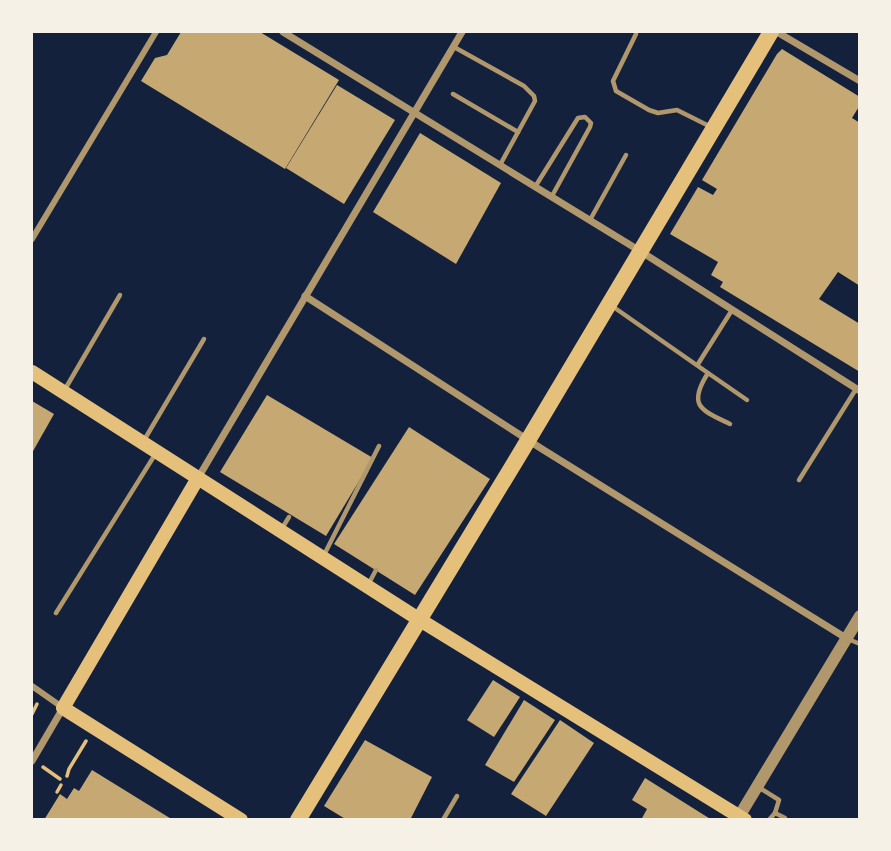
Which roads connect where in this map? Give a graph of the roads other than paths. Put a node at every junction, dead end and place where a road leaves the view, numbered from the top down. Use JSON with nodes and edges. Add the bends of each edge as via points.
{"nodes":[{"id":1,"x":156,"y":32,"type":"edge"},
{"id":2,"x":283,"y":32,"type":"edge"},
{"id":3,"x":462,"y":32,"type":"edge"},
{"id":4,"x":771,"y":32,"type":"edge"},
{"id":5,"x":777,"y":32,"type":"edge"},
{"id":6,"x":636,"y":34,"type":"dead end"},
{"id":7,"x":454,"y":47,"type":"junction"},
{"id":8,"x":859,"y":81,"type":"edge"},
{"id":9,"x":453,"y":94,"type":"dead end"},
{"id":10,"x":415,"y":113,"type":"junction"},
{"id":11,"x":713,"y":128,"type":"junction"},
{"id":12,"x":518,"y":132,"type":"junction"},
{"id":13,"x":626,"y":155,"type":"dead end"},
{"id":14,"x":500,"y":165,"type":"junction"},
{"id":15,"x":536,"y":187,"type":"junction"},
{"id":16,"x":551,"y":197,"type":"junction"},
{"id":17,"x":590,"y":220,"type":"junction"},
{"id":18,"x":32,"y":239,"type":"edge"},
{"id":19,"x":640,"y":251,"type":"junction"},
{"id":20,"x":121,"y":295,"type":"dead end"},
{"id":21,"x":305,"y":296,"type":"junction"},
{"id":22,"x":609,"y":304,"type":"junction"},
{"id":23,"x":733,"y":310,"type":"junction"},
{"id":24,"x":204,"y":339,"type":"dead end"},
{"id":25,"x":698,"y":364,"type":"junction"},
{"id":26,"x":32,"y":372,"type":"edge"},
{"id":27,"x":708,"y":373,"type":"junction"},
{"id":28,"x":858,"y":390,"type":"edge"},
{"id":29,"x":63,"y":392,"type":"junction"},
{"id":30,"x":747,"y":400,"type":"dead end"},
{"id":31,"x":730,"y":424,"type":"dead end"},
{"id":32,"x":528,"y":440,"type":"junction"},
{"id":33,"x":142,"y":443,"type":"junction"},
{"id":34,"x":379,"y":446,"type":"dead end"},
{"id":35,"x":157,"y":452,"type":"junction"},
{"id":36,"x":198,"y":478,"type":"junction"},
{"id":37,"x":799,"y":480,"type":"dead end"},
{"id":38,"x":289,"y":517,"type":"dead end"},
{"id":39,"x":280,"y":531,"type":"junction"},
{"id":40,"x":323,"y":557,"type":"junction"},
{"id":41,"x":376,"y":570,"type":"dead end"},
{"id":42,"x":367,"y":586,"type":"junction"},
{"id":43,"x":56,"y":613,"type":"dead end"},
{"id":44,"x":859,"y":616,"type":"edge"},
{"id":45,"x":420,"y":620,"type":"junction"},
{"id":46,"x":846,"y":638,"type":"junction"},
{"id":47,"x":859,"y":644,"type":"edge"},
{"id":48,"x":32,"y":687,"type":"edge"},
{"id":49,"x":63,"y":708,"type":"junction"},
{"id":50,"x":32,"y":761,"type":"edge"},
{"id":51,"x":757,"y":786,"type":"junction"},
{"id":52,"x":457,"y":796,"type":"dead end"},
{"id":53,"x":775,"y":813,"type":"junction"},
{"id":54,"x":740,"y":818,"type":"edge"},
{"id":55,"x":785,"y":818,"type":"edge"},
{"id":56,"x":241,"y":820,"type":"edge"},
{"id":57,"x":298,"y":820,"type":"edge"},
{"id":58,"x":443,"y":820,"type":"edge"},
{"id":59,"x":769,"y":820,"type":"edge"}],
"edges":[{"from":1,"to":18,"type":"street"},
{"from":2,"to":10,"type":"street"},
{"from":3,"to":7,"type":"street"},
{"from":4,"to":11,"type":"main road"},
{"from":5,"to":8,"type":"street"},
{"from":6,"to":11,"type":"lane","via":[[613,81],[616,91],[649,110],[677,110]]},
{"from":7,"to":10,"type":"street"},
{"from":7,"to":12,"type":"lane","via":[[531,91],[535,102]]},
{"from":9,"to":12,"type":"lane"},
{"from":10,"to":14,"type":"street"},
{"from":10,"to":21,"type":"street"},
{"from":11,"to":19,"type":"main road"},
{"from":12,"to":14,"type":"lane"},
{"from":13,"to":17,"type":"lane"},
{"from":14,"to":15,"type":"street"},
{"from":15,"to":16,"type":"street"},
{"from":15,"to":16,"type":"lane","via":[[578,118],[585,117],[590,127]]},
{"from":16,"to":17,"type":"street"},
{"from":17,"to":19,"type":"street"},
{"from":19,"to":22,"type":"main road"},
{"from":19,"to":23,"type":"street"},
{"from":20,"to":29,"type":"lane"},
{"from":21,"to":32,"type":"street"},
{"from":21,"to":36,"type":"street"},
{"from":22,"to":25,"type":"lane"},
{"from":22,"to":32,"type":"main road"},
{"from":23,"to":25,"type":"lane"},
{"from":23,"to":28,"type":"street"},
{"from":24,"to":33,"type":"lane"},
{"from":25,"to":27,"type":"lane"},
{"from":26,"to":29,"type":"main road"},
{"from":27,"to":30,"type":"lane"},
{"from":27,"to":31,"type":"lane","via":[[698,404]]},
{"from":28,"to":37,"type":"lane"},
{"from":29,"to":33,"type":"main road"},
{"from":32,"to":45,"type":"main road"},
{"from":32,"to":46,"type":"street"},
{"from":33,"to":35,"type":"main road"},
{"from":34,"to":40,"type":"lane"},
{"from":35,"to":36,"type":"main road"},
{"from":35,"to":43,"type":"lane"},
{"from":36,"to":39,"type":"main road"},
{"from":36,"to":49,"type":"main road"},
{"from":38,"to":39,"type":"lane"},
{"from":39,"to":40,"type":"main road"},
{"from":40,"to":42,"type":"main road"},
{"from":41,"to":42,"type":"lane"},
{"from":42,"to":45,"type":"main road"},
{"from":44,"to":46,"type":"street"},
{"from":45,"to":54,"type":"main road"},
{"from":45,"to":57,"type":"main road"},
{"from":46,"to":47,"type":"lane"},
{"from":46,"to":51,"type":"street"},
{"from":48,"to":49,"type":"street"},
{"from":49,"to":50,"type":"street"},
{"from":49,"to":56,"type":"main road"},
{"from":51,"to":53,"type":"lane","via":[[779,800]]},
{"from":51,"to":54,"type":"street"},
{"from":52,"to":58,"type":"lane"},
{"from":53,"to":55,"type":"lane"},
{"from":53,"to":59,"type":"lane"}]}
